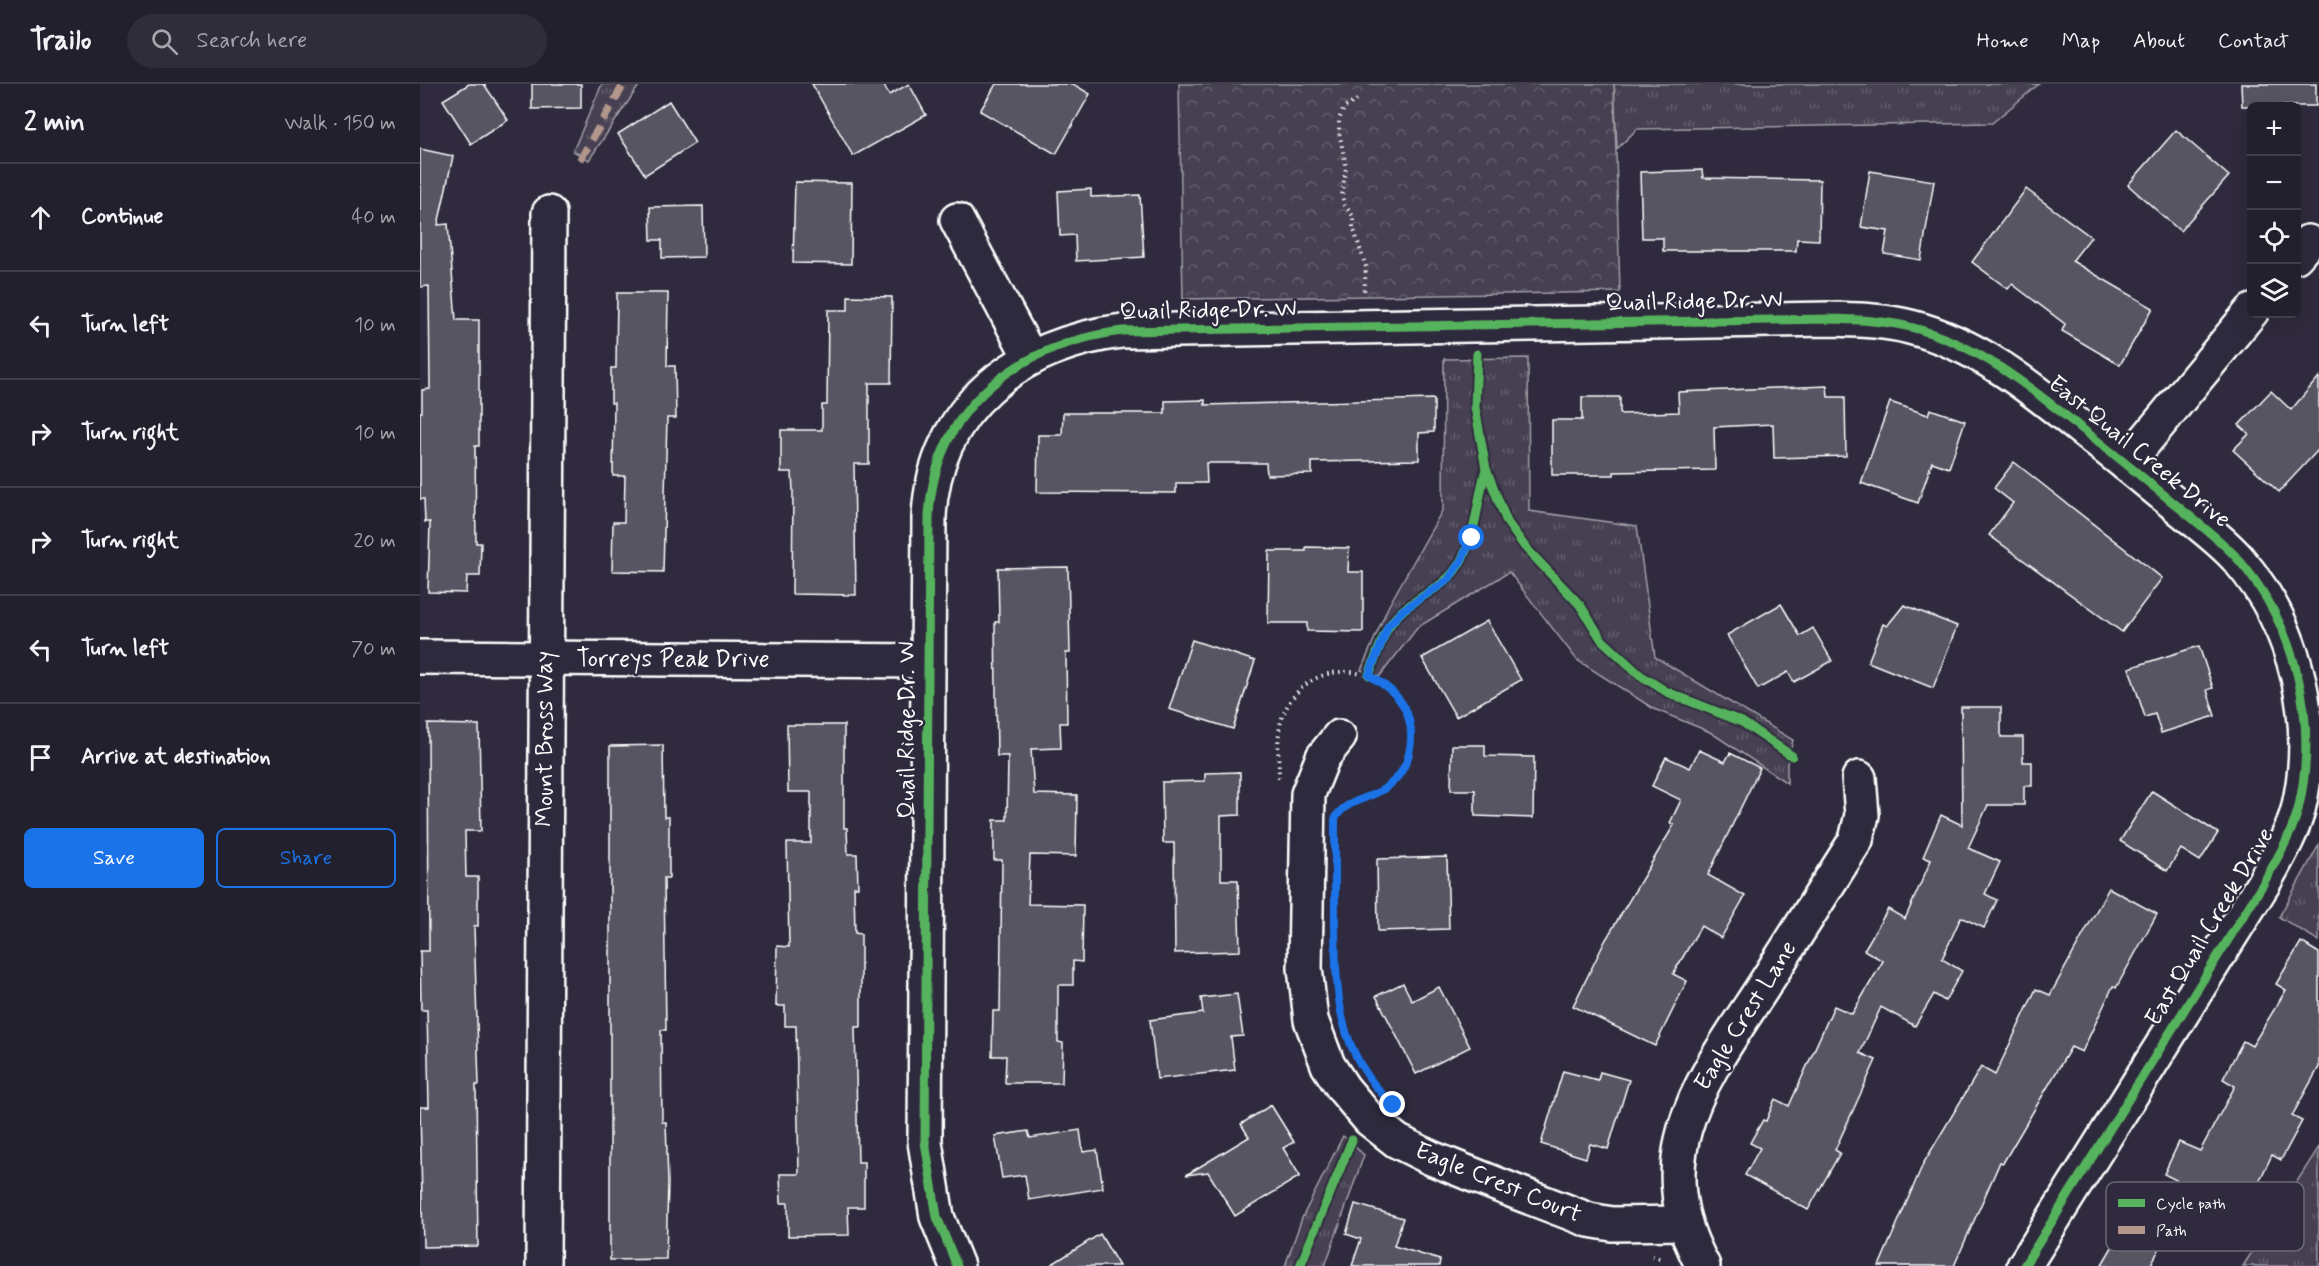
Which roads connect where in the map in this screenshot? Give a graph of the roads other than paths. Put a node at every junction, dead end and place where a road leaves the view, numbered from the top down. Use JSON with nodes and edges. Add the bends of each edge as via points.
{"nodes":[{"id":1,"x":549,"y":213,"type":"dead end"},
{"id":2,"x":957,"y":220,"type":"dead end"},
{"id":3,"x":2247,"y":317,"type":"edge"},
{"id":4,"x":1910,"y":327,"type":"joint"},
{"id":5,"x":1030,"y":357,"type":"junction"},
{"id":6,"x":2126,"y":464,"type":"junction"},
{"id":7,"x":420,"y":657,"type":"edge"},
{"id":8,"x":546,"y":658,"type":"junction"},
{"id":9,"x":927,"y":661,"type":"junction"},
{"id":10,"x":1340,"y":736,"type":"dead end"},
{"id":11,"x":1859,"y":778,"type":"dead end"},
{"id":12,"x":1685,"y":1223,"type":"junction"},
{"id":13,"x":543,"y":1266,"type":"edge"},
{"id":14,"x":957,"y":1266,"type":"edge"},
{"id":15,"x":1702,"y":1266,"type":"edge"},
{"id":16,"x":2024,"y":1266,"type":"edge"}],
"edges":[{"from":1,"to":8,"type":"street","name":"Mount Bross Way"},
{"from":2,"to":5,"type":"street"},
{"from":3,"to":6,"type":"street"},
{"from":4,"to":5,"type":"street","name":"Quail Ridge Dr. W","via":[[1829,319],[1122,331],[1080,338]]},
{"from":4,"to":6,"type":"street","name":"East Quail Creek Drive","via":[[1953,341],[1993,362]]},
{"from":5,"to":9,"type":"street","name":"Quail Ridge Dr. W","via":[[977,398],[957,425],[937,467],[929,500]]},
{"from":6,"to":16,"type":"street","name":"East Quail Creek Drive","via":[[2226,547],[2252,578],[2280,625],[2304,701],[2304,784],[2289,835],[2263,884]]},
{"from":7,"to":8,"type":"street","name":"Torreys Peak Drive"},
{"from":8,"to":9,"type":"street","name":"Torreys Peak Drive"},
{"from":8,"to":13,"type":"street","name":"Mount Bross Way"},
{"from":9,"to":14,"type":"street","name":"Quail Ridge Dr. W","via":[[925,1142],[937,1217]]},
{"from":10,"to":12,"type":"street","name":"Eagle Crest Court","via":[[1323,757],[1308,794],[1305,968],[1311,1020],[1328,1065],[1342,1088],[1369,1119],[1397,1140],[1521,1194],[1588,1220],[1612,1224]]},
{"from":11,"to":12,"type":"street","name":"Eagle Crest Lane","via":[[1862,815],[1856,840],[1711,1066],[1694,1101],[1679,1162],[1678,1190]]},
{"from":12,"to":15,"type":"street","name":"Eagle Crest Lane"}]}
